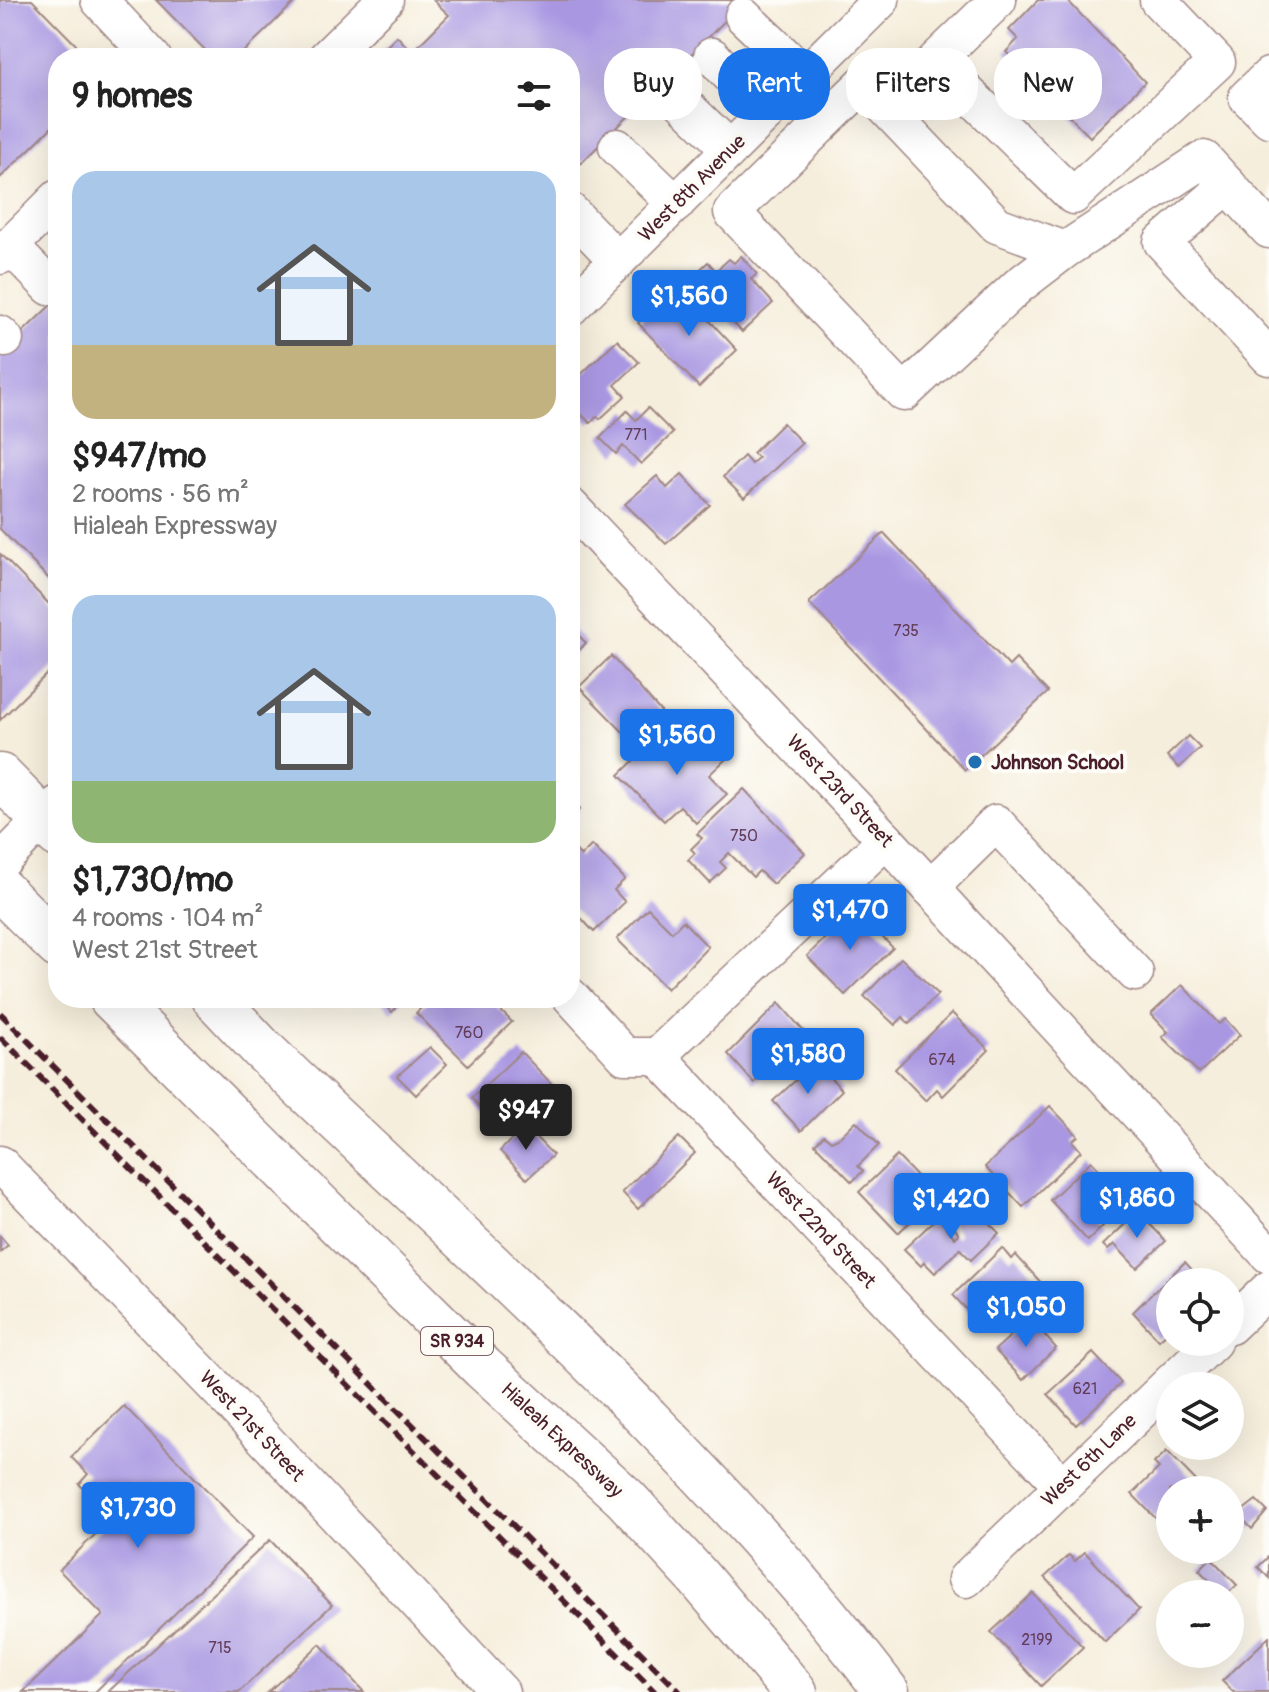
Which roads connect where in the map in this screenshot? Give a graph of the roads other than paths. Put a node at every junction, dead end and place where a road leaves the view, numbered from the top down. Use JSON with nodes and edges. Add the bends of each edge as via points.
{"nodes":[{"id":1,"x":99,"y":0,"type":"edge"},
{"id":2,"x":385,"y":0,"type":"edge"},
{"id":3,"x":881,"y":0,"type":"edge"},
{"id":4,"x":998,"y":0,"type":"edge"},
{"id":5,"x":1158,"y":0,"type":"edge"},
{"id":6,"x":743,"y":16,"type":"dead end"},
{"id":7,"x":144,"y":48,"type":"edge"},
{"id":8,"x":336,"y":48,"type":"edge"},
{"id":9,"x":777,"y":48,"type":"edge"},
{"id":10,"x":830,"y":50,"type":"edge"},
{"id":11,"x":712,"y":56,"type":"dead end"},
{"id":12,"x":718,"y":62,"type":"edge"},
{"id":13,"x":1269,"y":76,"type":"edge"},
{"id":14,"x":1269,"y":119,"type":"edge"},
{"id":15,"x":700,"y":120,"type":"edge"},
{"id":16,"x":760,"y":120,"type":"edge"},
{"id":17,"x":617,"y":147,"type":"dead end"},
{"id":18,"x":730,"y":149,"type":"junction"},
{"id":19,"x":1228,"y":185,"type":"junction"},
{"id":20,"x":676,"y":204,"type":"junction"},
{"id":21,"x":48,"y":209,"type":"edge"},
{"id":22,"x":580,"y":221,"type":"edge"},
{"id":23,"x":1269,"y":230,"type":"edge"},
{"id":24,"x":1065,"y":250,"type":"junction"},
{"id":25,"x":5,"y":251,"type":"edge"},
{"id":26,"x":618,"y":261,"type":"junction"},
{"id":27,"x":48,"y":285,"type":"edge"},
{"id":28,"x":580,"y":298,"type":"edge"},
{"id":29,"x":1269,"y":357,"type":"edge"},
{"id":30,"x":580,"y":517,"type":"edge"},
{"id":31,"x":0,"y":776,"type":"edge"},
{"id":32,"x":48,"y":815,"type":"edge"},
{"id":33,"x":48,"y":823,"type":"edge"},
{"id":34,"x":886,"y":840,"type":"junction"},
{"id":35,"x":0,"y":863,"type":"edge"},
{"id":36,"x":930,"y":888,"type":"junction"},
{"id":37,"x":0,"y":889,"type":"edge"},
{"id":38,"x":48,"y":936,"type":"edge"},
{"id":39,"x":1135,"y":973,"type":"dead end"},
{"id":40,"x":580,"y":1007,"type":"edge"},
{"id":41,"x":121,"y":1008,"type":"edge"},
{"id":42,"x":223,"y":1008,"type":"edge"},
{"id":43,"x":657,"y":1056,"type":"junction"},
{"id":44,"x":0,"y":1164,"type":"edge"},
{"id":45,"x":1269,"y":1255,"type":"edge"},
{"id":46,"x":1269,"y":1289,"type":"edge"},
{"id":47,"x":1244,"y":1313,"type":"edge"},
{"id":48,"x":1198,"y":1356,"type":"edge"},
{"id":49,"x":1062,"y":1485,"type":"junction"},
{"id":50,"x":966,"y":1579,"type":"dead end"},
{"id":51,"x":878,"y":1681,"type":"edge"},
{"id":52,"x":501,"y":1692,"type":"edge"},
{"id":53,"x":795,"y":1692,"type":"edge"}],
"edges":[{"from":1,"to":7,"type":"street"},
{"from":2,"to":8,"type":"street"},
{"from":3,"to":10,"type":"street","name":"West 8th Avenue"},
{"from":4,"to":5,"type":"street","via":[[935,61],[1073,196],[1217,62]]},
{"from":6,"to":9,"type":"street"},
{"from":11,"to":12,"type":"street"},
{"from":13,"to":14,"type":"street","via":[[1247,97]]},
{"from":15,"to":18,"type":"street"},
{"from":16,"to":18,"type":"street","name":"West 8th Avenue"},
{"from":17,"to":20,"type":"street"},
{"from":18,"to":20,"type":"street","name":"West 8th Avenue"},
{"from":19,"to":23,"type":"street"},
{"from":19,"to":24,"type":"street","via":[[1204,159]]},
{"from":19,"to":29,"type":"street","via":[[1162,242]]},
{"from":20,"to":26,"type":"street","name":"West 8th Avenue"},
{"from":21,"to":25,"type":"street"},
{"from":22,"to":26,"type":"street"},
{"from":24,"to":24,"type":"street","via":[[997,225],[863,84],[732,212],[904,393],[1018,286]]},
{"from":25,"to":27,"type":"street"},
{"from":26,"to":28,"type":"street","name":"West 8th Avenue"},
{"from":30,"to":34,"type":"street","name":"West 23rd Street"},
{"from":31,"to":32,"type":"main road"},
{"from":33,"to":35,"type":"street"},
{"from":34,"to":36,"type":"street","name":"West 23rd Street"},
{"from":34,"to":43,"type":"street"},
{"from":36,"to":39,"type":"street","via":[[996,823]]},
{"from":36,"to":45,"type":"street","name":"West 23rd Street"},
{"from":37,"to":38,"type":"main road"},
{"from":40,"to":43,"type":"street","via":[[625,1056]]},
{"from":41,"to":53,"type":"main road","name":"Hialeah Expressway","number":"SR 934","via":[[483,1368],[625,1498]]},
{"from":42,"to":51,"type":"main road","via":[[665,1433]]},
{"from":43,"to":49,"type":"street","name":"West 22nd Street"},
{"from":44,"to":52,"type":"street","name":"West 21st Street"},
{"from":46,"to":47,"type":"street"},
{"from":48,"to":49,"type":"street","name":"West 6th Lane"},
{"from":49,"to":50,"type":"street","name":"West 6th Lane"}]}
